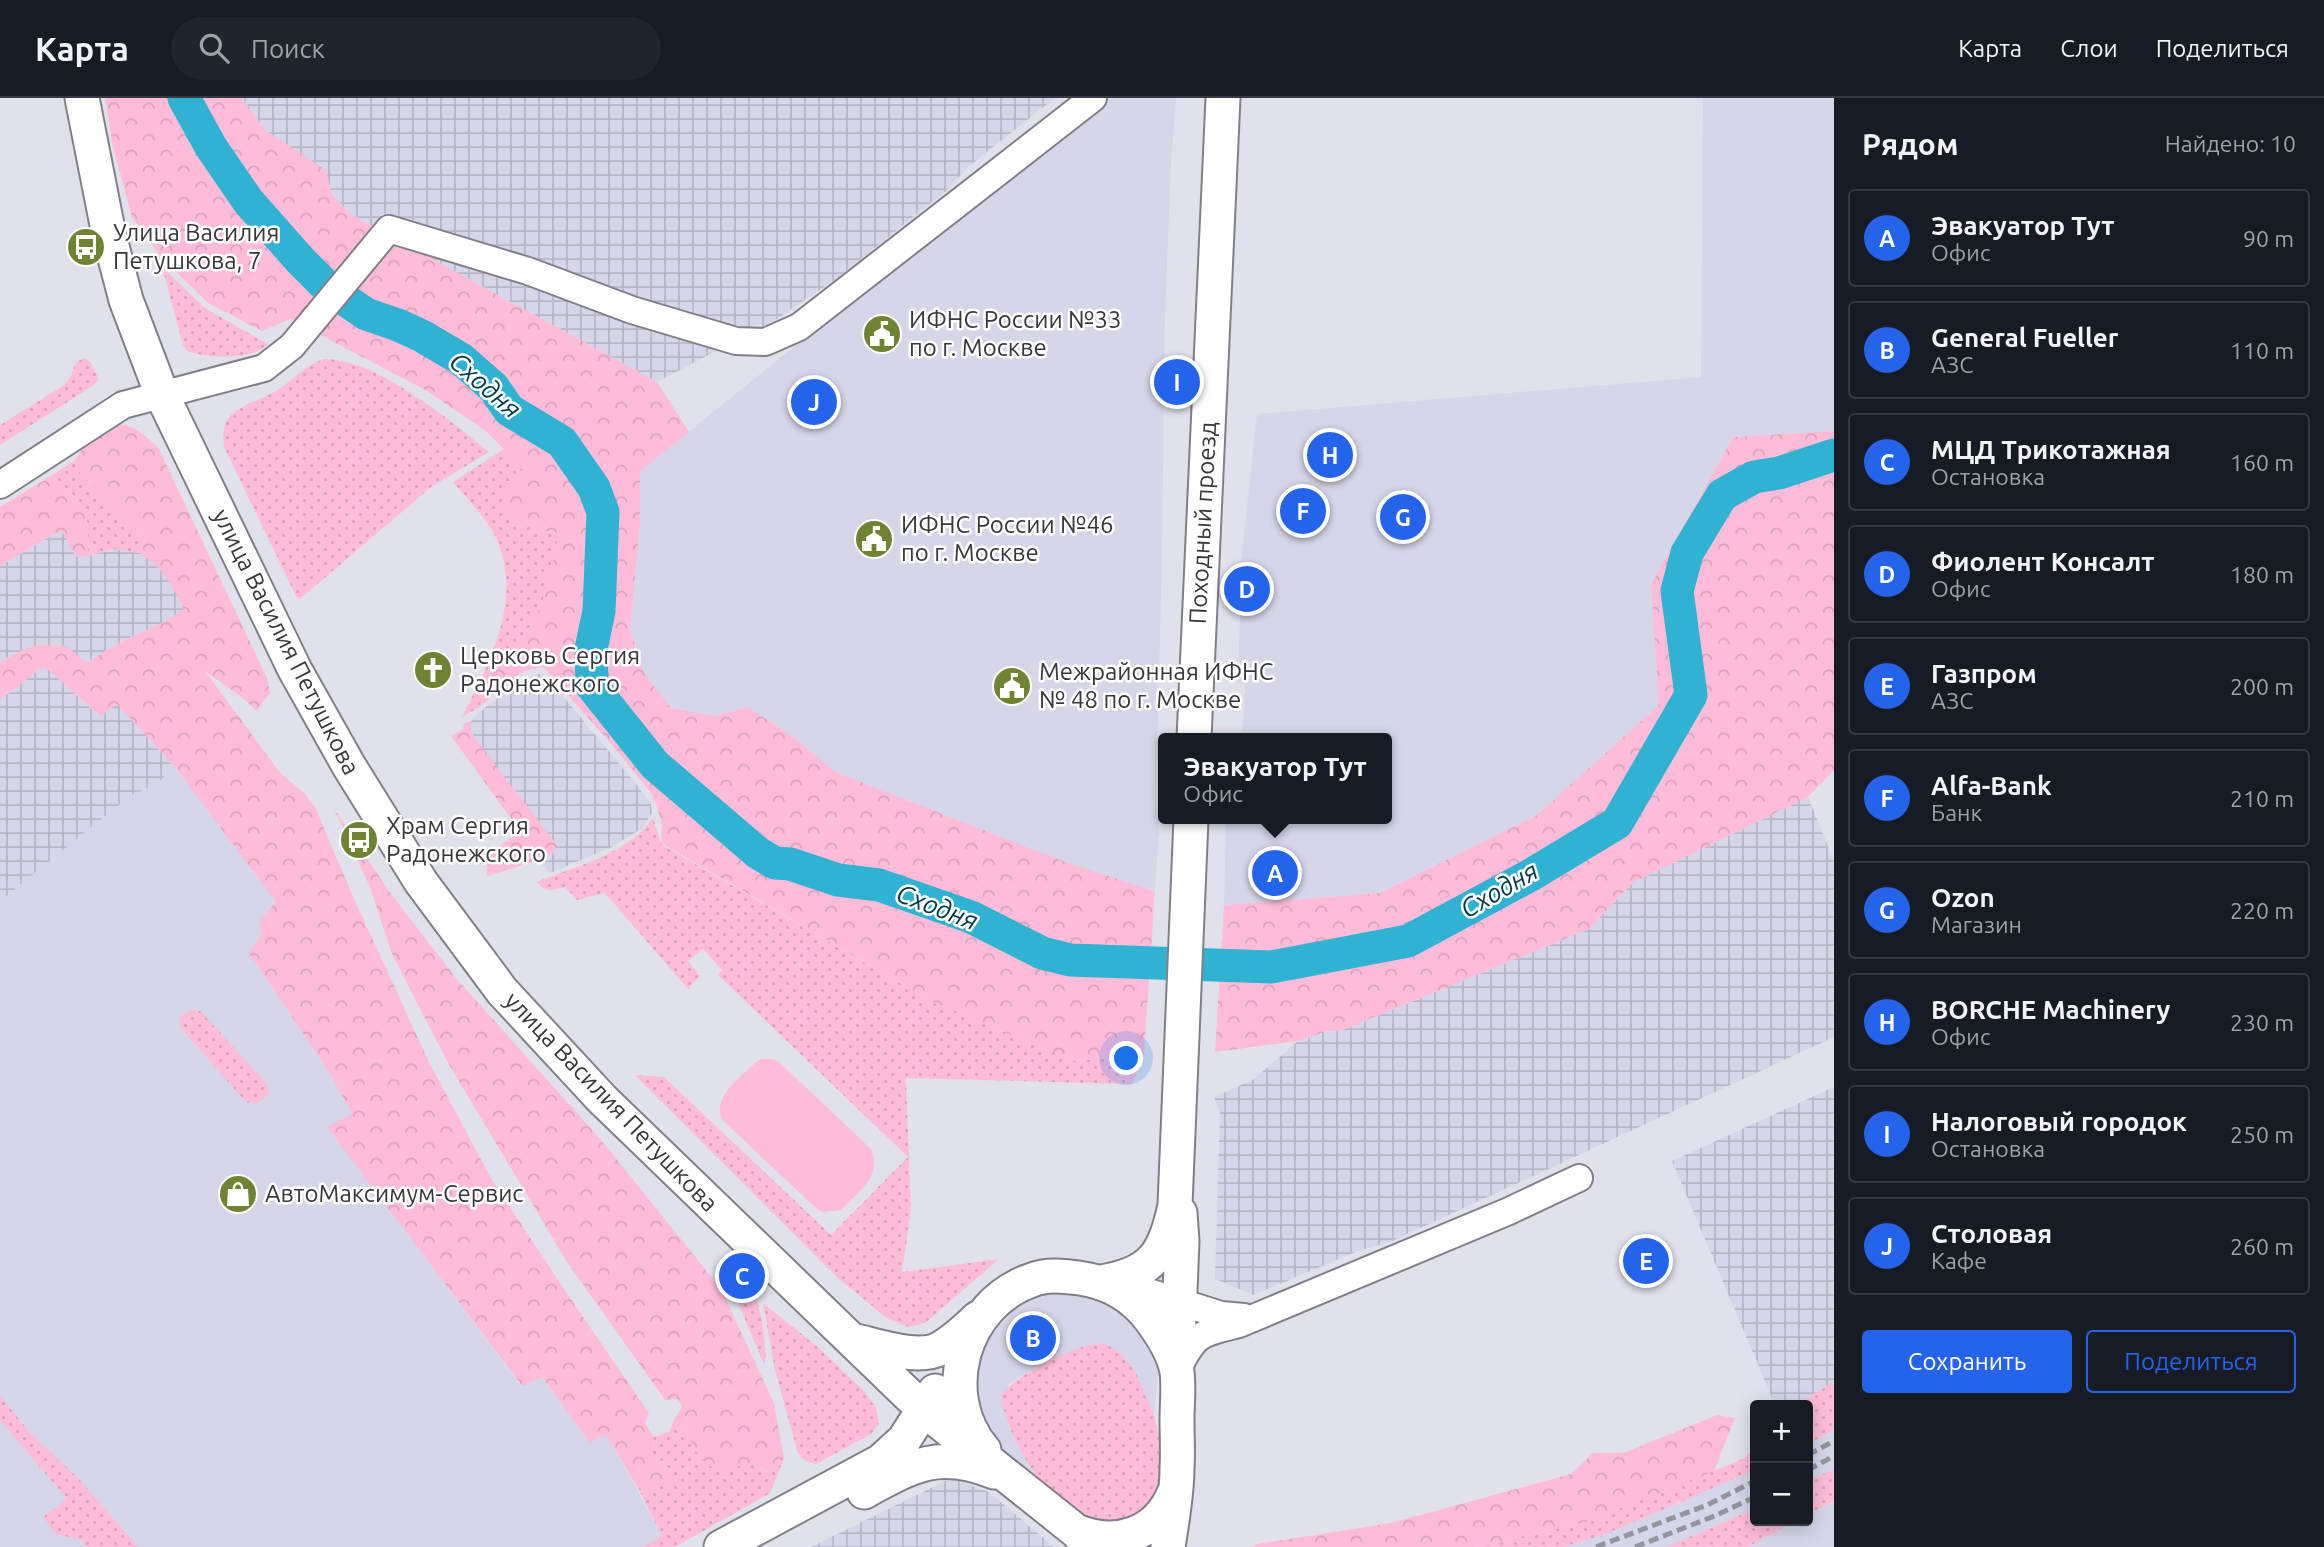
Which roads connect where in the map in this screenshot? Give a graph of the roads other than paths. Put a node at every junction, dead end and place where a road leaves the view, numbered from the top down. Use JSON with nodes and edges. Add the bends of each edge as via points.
{"nodes":[{"id":1,"x":82,"y":98,"type":"edge"},
{"id":2,"x":1093,"y":98,"type":"edge"},
{"id":3,"x":1223,"y":98,"type":"edge"},
{"id":4,"x":162,"y":396,"type":"junction"},
{"id":5,"x":0,"y":485,"type":"edge"},
{"id":6,"x":1194,"y":733,"type":"edge"},
{"id":7,"x":1191,"y":824,"type":"edge"},
{"id":8,"x":1579,"y":1178,"type":"dead end"},
{"id":9,"x":1177,"y":1184,"type":"junction"},
{"id":10,"x":1101,"y":1282,"type":"junction"},
{"id":11,"x":1181,"y":1304,"type":"junction"},
{"id":12,"x":982,"y":1314,"type":"junction"},
{"id":13,"x":1253,"y":1317,"type":"junction"},
{"id":14,"x":852,"y":1340,"type":"junction"},
{"id":15,"x":966,"y":1346,"type":"junction"},
{"id":16,"x":1177,"y":1371,"type":"junction"},
{"id":17,"x":923,"y":1409,"type":"junction"},
{"id":18,"x":1006,"y":1476,"type":"junction"},
{"id":19,"x":1176,"y":1487,"type":"junction"},
{"id":20,"x":1083,"y":1539,"type":"edge"},
{"id":21,"x":721,"y":1547,"type":"edge"},
{"id":22,"x":764,"y":1547,"type":"edge"},
{"id":23,"x":1168,"y":1547,"type":"edge"}],
"edges":[{"from":1,"to":4,"type":"main road","name":"улица Василия Петушкова","via":[[126,300]]},
{"from":2,"to":4,"type":"street","via":[[799,327],[765,342],[736,341],[632,310],[528,271],[389,229],[292,346],[264,368]]},
{"from":3,"to":6,"type":"main road","name":"Походный проезд"},
{"from":4,"to":5,"type":"street","via":[[123,405]]},
{"from":4,"to":14,"type":"main road","name":"улица Василия Петушкова","via":[[296,670],[399,850],[447,919],[502,990],[602,1099]]},
{"from":7,"to":9,"type":"main road"},
{"from":8,"to":13,"type":"street"},
{"from":9,"to":10,"type":"main road","via":[[1170,1233],[1160,1249],[1138,1273]]},
{"from":9,"to":11,"type":"main road"},
{"from":10,"to":11,"type":"street"},
{"from":10,"to":12,"type":"main road","via":[[1057,1276],[1033,1279]]},
{"from":10,"to":16,"type":"main road","via":[[1136,1303],[1149,1317]]},
{"from":11,"to":13,"type":"street","via":[[1221,1315]]},
{"from":11,"to":16,"type":"main road"},
{"from":12,"to":14,"type":"main road","via":[[937,1350],[898,1351]]},
{"from":12,"to":15,"type":"main road"},
{"from":13,"to":16,"type":"street","via":[[1197,1337]]},
{"from":14,"to":17,"type":"main road","name":"улица Василия Петушкова"},
{"from":15,"to":17,"type":"main road"},
{"from":15,"to":18,"type":"main road","via":[[959,1378],[962,1408],[981,1446]]},
{"from":16,"to":19,"type":"main road"},
{"from":17,"to":18,"type":"main road","name":"улица Василия Петушкова"},
{"from":17,"to":21,"type":"main road","via":[[904,1440],[888,1455]]},
{"from":18,"to":20,"type":"main road"},
{"from":18,"to":22,"type":"main road","via":[[966,1462],[936,1460],[890,1478]]},
{"from":19,"to":20,"type":"main road","via":[[1161,1516],[1145,1528],[1127,1537]]},
{"from":19,"to":23,"type":"main road"}]}
